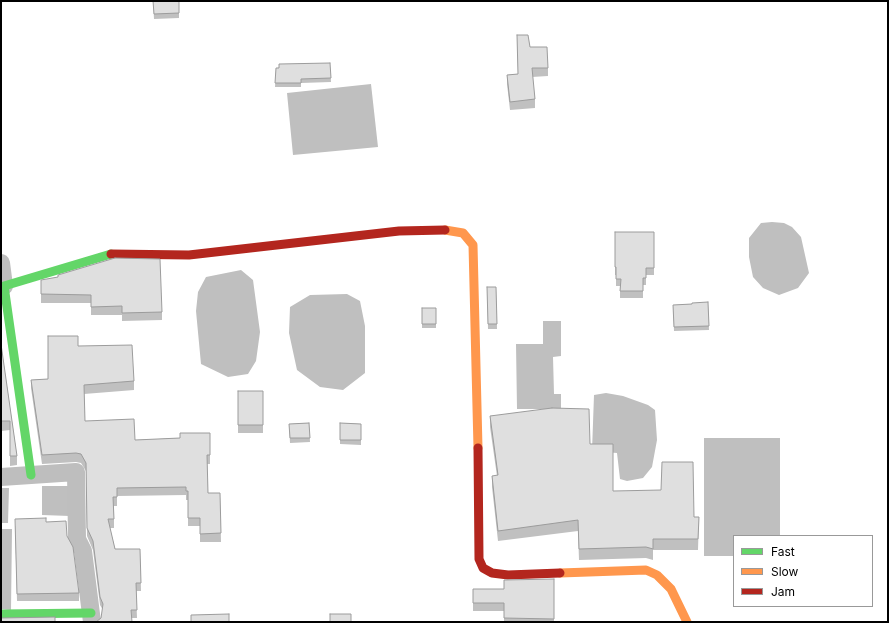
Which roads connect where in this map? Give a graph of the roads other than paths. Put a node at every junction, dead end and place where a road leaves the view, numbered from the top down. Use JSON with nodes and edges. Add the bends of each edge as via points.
{"nodes":[{"id":1,"x":1,"y":263,"type":"edge"},
{"id":2,"x":4,"y":286,"type":"junction"},
{"id":3,"x":31,"y":475,"type":"junction"},
{"id":4,"x":1,"y":477,"type":"edge"},
{"id":5,"x":1,"y":614,"type":"edge"},
{"id":6,"x":92,"y":618,"type":"edge"},
{"id":7,"x":687,"y":622,"type":"edge"}],
"edges":[{"from":1,"to":2,"type":"street"},
{"from":2,"to":3,"type":"street"},
{"from":2,"to":7,"type":"street","via":[[113,254],[189,254],[399,231],[448,230],[463,233],[473,245],[479,559],[483,568],[492,574],[508,575],[646,570],[657,575],[671,589]]},
{"from":3,"to":4,"type":"street"},
{"from":3,"to":6,"type":"street","via":[[76,472],[77,539],[83,551]]},
{"from":5,"to":6,"type":"street"}]}
